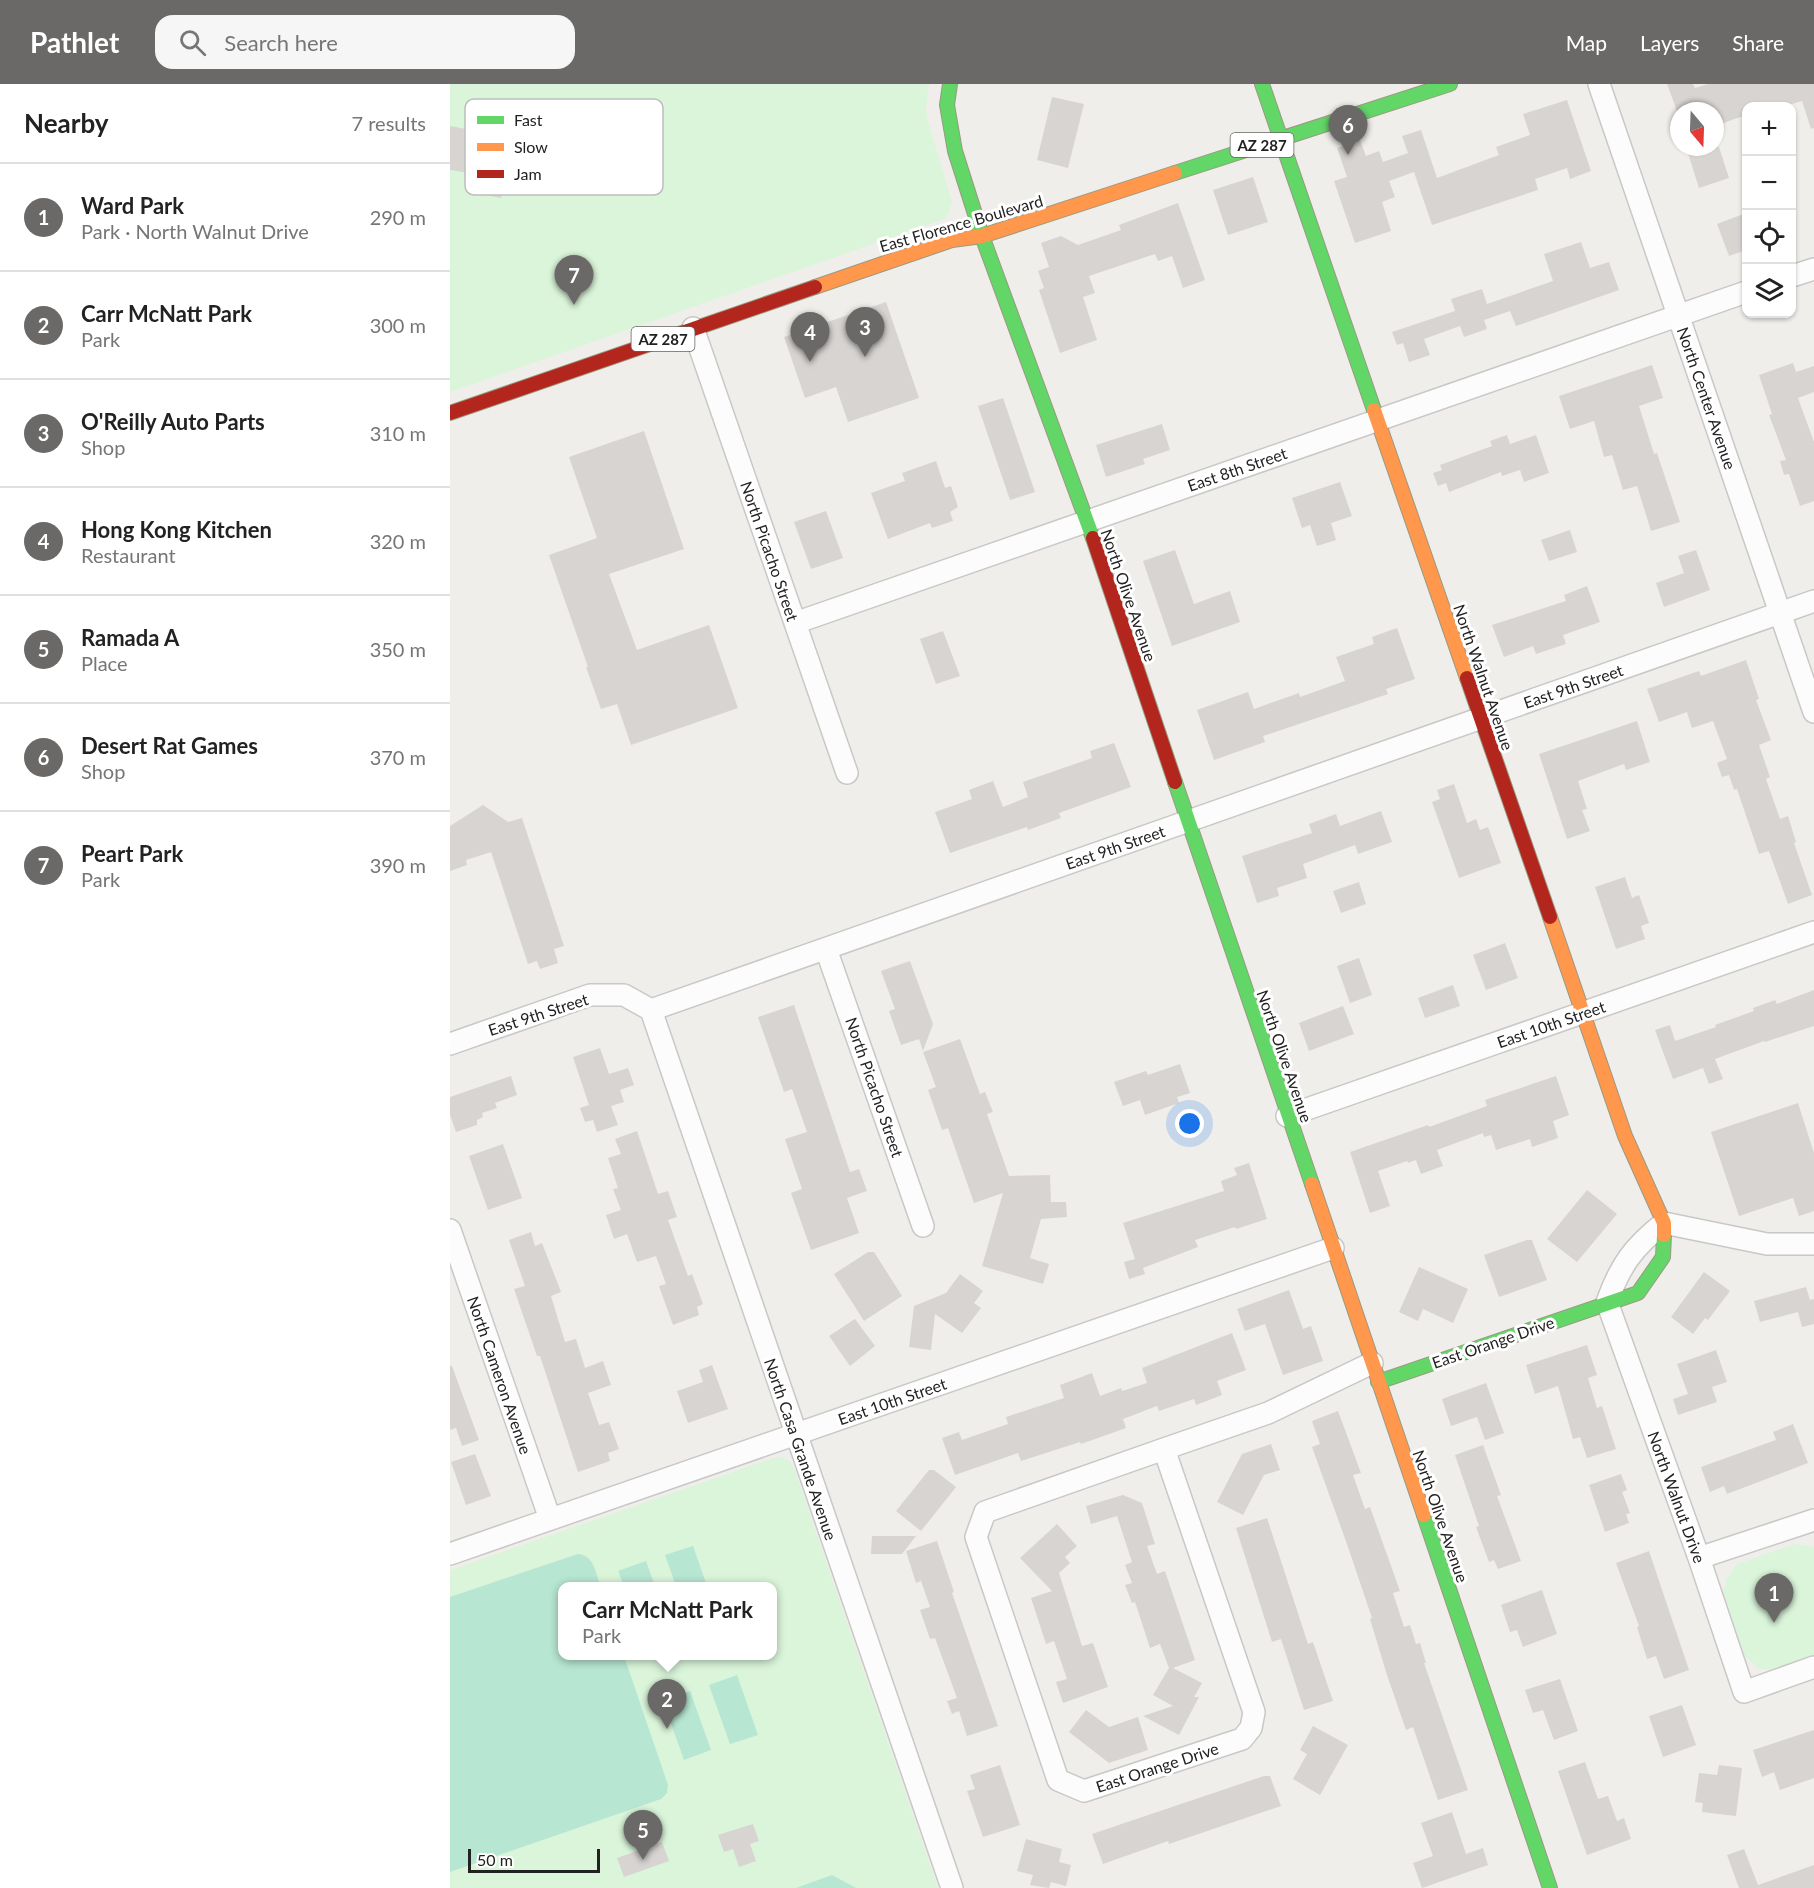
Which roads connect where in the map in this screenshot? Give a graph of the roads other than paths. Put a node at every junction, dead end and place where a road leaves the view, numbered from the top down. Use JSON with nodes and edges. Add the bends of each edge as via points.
{"nodes":[{"id":1,"x":950,"y":84,"type":"edge"},
{"id":2,"x":1262,"y":84,"type":"edge"},
{"id":3,"x":1450,"y":84,"type":"edge"},
{"id":4,"x":1599,"y":84,"type":"edge"},
{"id":5,"x":1281,"y":139,"type":"junction"},
{"id":6,"x":982,"y":236,"type":"junction"},
{"id":7,"x":1814,"y":269,"type":"edge"},
{"id":8,"x":1796,"y":274,"type":"edge"},
{"id":9,"x":1742,"y":293,"type":"edge"},
{"id":10,"x":1679,"y":315,"type":"junction"},
{"id":11,"x":693,"y":328,"type":"junction"},
{"id":12,"x":450,"y":413,"type":"edge"},
{"id":13,"x":1378,"y":420,"type":"junction"},
{"id":14,"x":1087,"y":521,"type":"junction"},
{"id":15,"x":1814,"y":601,"type":"edge"},
{"id":16,"x":1780,"y":614,"type":"junction"},
{"id":17,"x":795,"y":623,"type":"junction"},
{"id":18,"x":1814,"y":712,"type":"edge"},
{"id":19,"x":1481,"y":719,"type":"junction"},
{"id":20,"x":848,"y":773,"type":"dead end"},
{"id":21,"x":1188,"y":821,"type":"junction"},
{"id":22,"x":1814,"y":932,"type":"edge"},
{"id":23,"x":826,"y":948,"type":"junction"},
{"id":24,"x":651,"y":1010,"type":"junction"},
{"id":25,"x":1582,"y":1013,"type":"junction"},
{"id":26,"x":450,"y":1044,"type":"edge"},
{"id":27,"x":1287,"y":1116,"type":"junction"},
{"id":28,"x":1664,"y":1223,"type":"junction"},
{"id":29,"x":923,"y":1226,"type":"dead end"},
{"id":30,"x":450,"y":1230,"type":"edge"},
{"id":31,"x":1814,"y":1244,"type":"edge"},
{"id":32,"x":1333,"y":1248,"type":"junction"},
{"id":33,"x":1607,"y":1302,"type":"junction"},
{"id":34,"x":1375,"y":1373,"type":"junction"},
{"id":35,"x":795,"y":1434,"type":"junction"},
{"id":36,"x":1164,"y":1449,"type":"junction"},
{"id":37,"x":550,"y":1519,"type":"junction"},
{"id":38,"x":1814,"y":1520,"type":"edge"},
{"id":39,"x":450,"y":1554,"type":"edge"},
{"id":40,"x":1699,"y":1558,"type":"junction"},
{"id":41,"x":1814,"y":1667,"type":"edge"},
{"id":42,"x":952,"y":1888,"type":"edge"},
{"id":43,"x":1550,"y":1888,"type":"edge"}],
"edges":[{"from":1,"to":6,"type":"street","name":"North Olive Avenue","via":[[947,105],[955,151]]},
{"from":2,"to":5,"type":"street","name":"North Walnut Avenue"},
{"from":3,"to":5,"type":"street","name":"East Florence Boulevard","number":"AZ 287"},
{"from":4,"to":10,"type":"street","name":"North Center Avenue"},
{"from":5,"to":6,"type":"street","name":"East Florence Boulevard","number":"AZ 287"},
{"from":5,"to":13,"type":"street","name":"North Walnut Avenue"},
{"from":6,"to":11,"type":"street","name":"East Florence Boulevard","number":"AZ 287","via":[[946,242]]},
{"from":6,"to":14,"type":"street","name":"North Olive Avenue"},
{"from":7,"to":8,"type":"street"},
{"from":9,"to":10,"type":"street","name":"East 8th Street"},
{"from":10,"to":13,"type":"street","name":"East 8th Street"},
{"from":10,"to":16,"type":"street","name":"North Center Avenue"},
{"from":11,"to":12,"type":"street","name":"East Florence Boulevard","number":"AZ 287"},
{"from":11,"to":17,"type":"street","name":"North Picacho Street"},
{"from":13,"to":14,"type":"street","name":"East 8th Street"},
{"from":13,"to":19,"type":"street","name":"North Walnut Avenue"},
{"from":14,"to":17,"type":"street","name":"East 8th Street"},
{"from":14,"to":21,"type":"street","name":"North Olive Avenue"},
{"from":15,"to":16,"type":"street","name":"East 9th Street"},
{"from":16,"to":18,"type":"street","name":"North Center Avenue"},
{"from":16,"to":19,"type":"street","name":"East 9th Street"},
{"from":17,"to":20,"type":"street","name":"North Picacho Street"},
{"from":19,"to":21,"type":"street","name":"East 9th Street"},
{"from":19,"to":25,"type":"street","name":"North Walnut Avenue"},
{"from":21,"to":23,"type":"street","name":"East 9th Street"},
{"from":21,"to":27,"type":"street","name":"North Olive Avenue"},
{"from":22,"to":25,"type":"street","name":"East 10th Street"},
{"from":23,"to":24,"type":"street","name":"East 9th Street"},
{"from":23,"to":29,"type":"street","name":"North Picacho Street"},
{"from":24,"to":26,"type":"street","name":"East 9th Street","via":[[624,995],[590,995]]},
{"from":24,"to":35,"type":"street","name":"North Casa Grande Avenue"},
{"from":25,"to":27,"type":"street","name":"East 10th Street"},
{"from":25,"to":28,"type":"street","name":"North Walnut Avenue","via":[[1625,1136]]},
{"from":27,"to":32,"type":"street","name":"North Olive Avenue"},
{"from":28,"to":31,"type":"street","via":[[1767,1244]]},
{"from":28,"to":33,"type":"street","via":[[1642,1240],[1617,1275]]},
{"from":30,"to":37,"type":"street","name":"North Cameron Avenue"},
{"from":32,"to":34,"type":"street","name":"North Olive Avenue"},
{"from":32,"to":35,"type":"street","name":"East 10th Street"},
{"from":33,"to":34,"type":"street","name":"East Orange Drive"},
{"from":33,"to":40,"type":"street","name":"North Walnut Drive"},
{"from":34,"to":36,"type":"street","name":"East Orange Drive"},
{"from":34,"to":43,"type":"street","name":"North Olive Avenue"},
{"from":35,"to":37,"type":"street","name":"East 10th Street"},
{"from":35,"to":42,"type":"street","name":"North Casa Grande Avenue"},
{"from":36,"to":36,"type":"street","name":"East Orange Drive","via":[[985,1512],[976,1537],[1058,1780],[1084,1791],[1242,1739],[1251,1728],[1254,1712]]},
{"from":37,"to":39,"type":"street","name":"East 10th Street"},
{"from":38,"to":40,"type":"street"},
{"from":40,"to":41,"type":"street","name":"North Walnut Drive","via":[[1744,1692]]}]}
